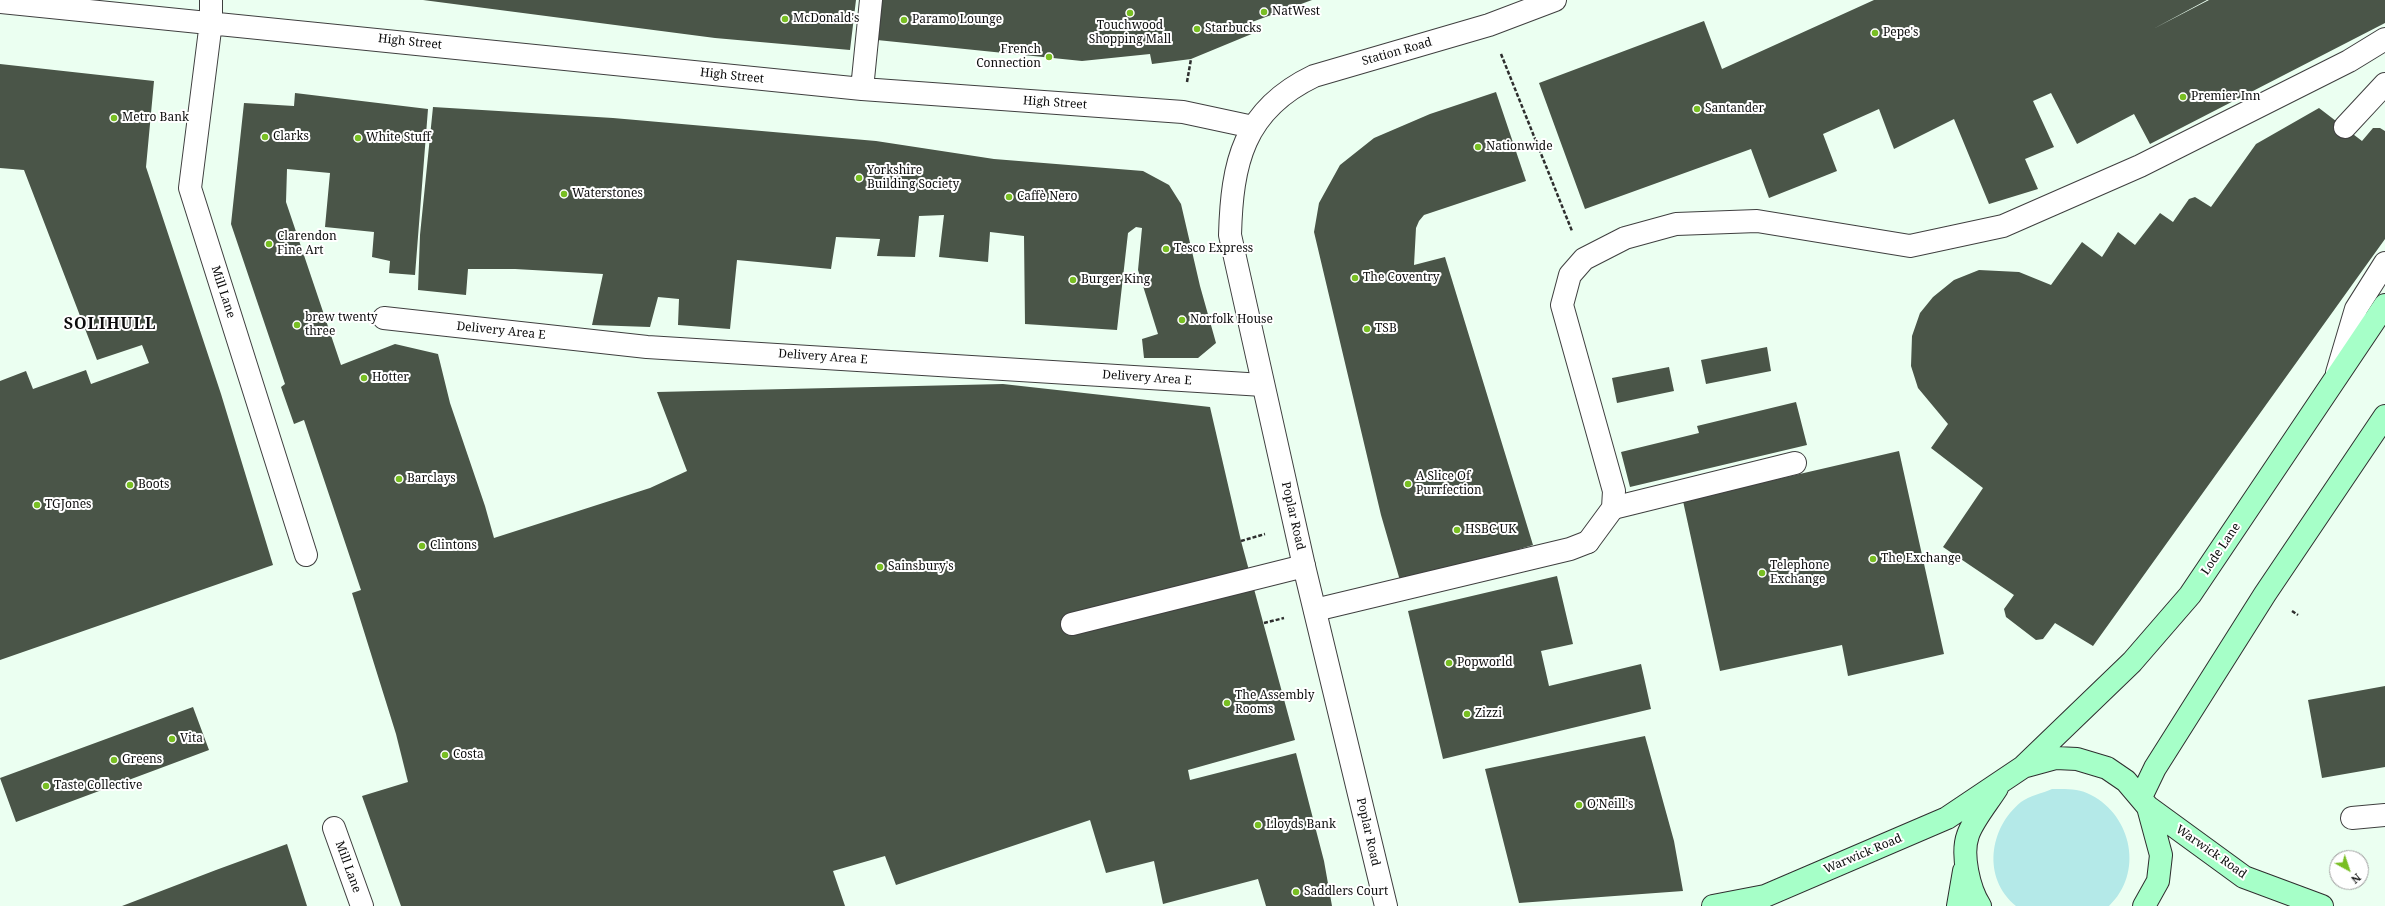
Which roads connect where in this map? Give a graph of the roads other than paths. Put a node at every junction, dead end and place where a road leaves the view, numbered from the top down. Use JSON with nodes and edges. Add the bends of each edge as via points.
{"nodes":[{"id":1,"x":211,"y":0,"type":"edge"},
{"id":2,"x":871,"y":0,"type":"edge"},
{"id":3,"x":1555,"y":0,"type":"edge"},
{"id":4,"x":0,"y":2,"type":"edge"},
{"id":5,"x":211,"y":22,"type":"junction"},
{"id":6,"x":2385,"y":39,"type":"edge"},
{"id":7,"x":2385,"y":84,"type":"edge"},
{"id":8,"x":862,"y":89,"type":"junction"},
{"id":9,"x":1253,"y":127,"type":"junction"},
{"id":10,"x":2345,"y":127,"type":"dead end"},
{"id":11,"x":2385,"y":263,"type":"edge"},
{"id":12,"x":2385,"y":305,"type":"edge"},
{"id":13,"x":384,"y":318,"type":"dead end"},
{"id":14,"x":2336,"y":376,"type":"junction"},
{"id":15,"x":1263,"y":385,"type":"junction"},
{"id":16,"x":2385,"y":416,"type":"edge"},
{"id":17,"x":1794,"y":463,"type":"dead end"},
{"id":18,"x":1612,"y":508,"type":"junction"},
{"id":19,"x":306,"y":555,"type":"dead end"},
{"id":20,"x":1304,"y":566,"type":"junction"},
{"id":21,"x":1316,"y":610,"type":"junction"},
{"id":22,"x":1072,"y":624,"type":"dead end"},
{"id":23,"x":2023,"y":767,"type":"junction"},
{"id":24,"x":2003,"y":778,"type":"junction"},
{"id":25,"x":2145,"y":802,"type":"junction"},
{"id":26,"x":2385,"y":815,"type":"edge"},
{"id":27,"x":2352,"y":818,"type":"dead end"},
{"id":28,"x":334,"y":828,"type":"dead end"},
{"id":29,"x":1965,"y":864,"type":"junction"},
{"id":30,"x":362,"y":906,"type":"edge"},
{"id":31,"x":1386,"y":906,"type":"edge"},
{"id":32,"x":1713,"y":906,"type":"edge"},
{"id":33,"x":1958,"y":906,"type":"edge"},
{"id":34,"x":1980,"y":906,"type":"edge"},
{"id":35,"x":2144,"y":906,"type":"edge"},
{"id":36,"x":2322,"y":906,"type":"edge"}],
"edges":[{"from":1,"to":5,"type":"street"},
{"from":2,"to":8,"type":"street"},
{"from":3,"to":9,"type":"street","name":"Station Road","via":[[1489,25],[1314,76],[1291,88],[1274,101]]},
{"from":4,"to":5,"type":"street","name":"High Street"},
{"from":5,"to":8,"type":"street","name":"High Street"},
{"from":5,"to":19,"type":"street","name":"Mill Lane","via":[[190,188]]},
{"from":6,"to":18,"type":"street","via":[[2350,61],[2140,166],[2003,226],[1910,246],[1757,221],[1676,224],[1625,238],[1584,259],[1570,275],[1562,305],[1614,491]]},
{"from":7,"to":10,"type":"street"},
{"from":8,"to":9,"type":"street","name":"High Street","via":[[1183,112]]},
{"from":9,"to":15,"type":"street","name":"Poplar Road","via":[[1238,160],[1233,183],[1230,235]]},
{"from":11,"to":14,"type":"street","via":[[2356,309]]},
{"from":12,"to":14,"type":"main road","name":"Lode Lane"},
{"from":13,"to":15,"type":"street","name":"Delivery Area E","via":[[647,348]]},
{"from":14,"to":23,"type":"main road","name":"Lode Lane","via":[[2190,595],[2132,662]]},
{"from":15,"to":20,"type":"street","name":"Poplar Road"},
{"from":16,"to":25,"type":"main road","via":[[2265,594],[2155,768]]},
{"from":17,"to":18,"type":"street"},
{"from":18,"to":21,"type":"street","via":[[1588,542],[1570,549]]},
{"from":20,"to":21,"type":"street","name":"Poplar Road"},
{"from":20,"to":22,"type":"street"},
{"from":21,"to":31,"type":"street","name":"Poplar Road"},
{"from":23,"to":24,"type":"main road","name":"Warwick Road"},
{"from":23,"to":25,"type":"main road","name":"Warwick Road","via":[[2056,758],[2077,759],[2107,768],[2126,781]]},
{"from":24,"to":29,"type":"main road","via":[[1968,835]]},
{"from":24,"to":32,"type":"main road","name":"Warwick Road","via":[[1947,818],[1765,896]]},
{"from":25,"to":35,"type":"main road","via":[[2161,855],[2158,881]]},
{"from":25,"to":36,"type":"main road","name":"Warwick Road","via":[[2244,877]]},
{"from":26,"to":27,"type":"street"},
{"from":28,"to":30,"type":"street","name":"Mill Lane"},
{"from":29,"to":33,"type":"main road"},
{"from":29,"to":34,"type":"main road","via":[[1974,898]]}]}
